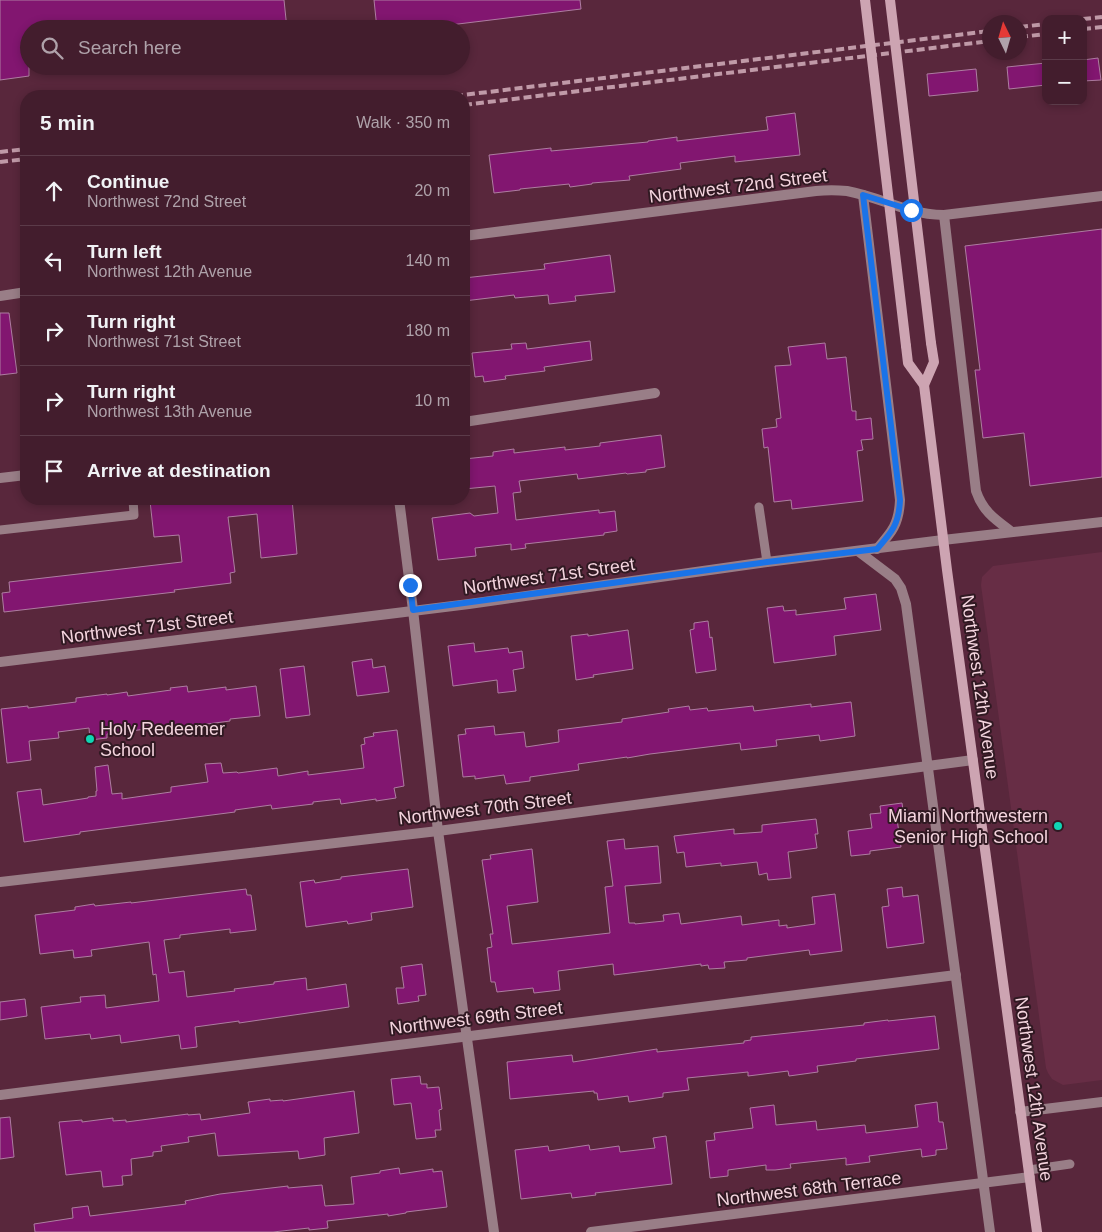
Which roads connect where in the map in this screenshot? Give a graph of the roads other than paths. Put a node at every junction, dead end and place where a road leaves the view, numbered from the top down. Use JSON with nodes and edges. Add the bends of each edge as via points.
{"nodes":[{"id":1,"x":865,"y":0,"type":"edge"},
{"id":2,"x":890,"y":0,"type":"edge"},
{"id":3,"x":863,"y":195,"type":"junction"},
{"id":4,"x":1102,"y":196,"type":"edge"},
{"id":5,"x":944,"y":216,"type":"junction"},
{"id":6,"x":470,"y":235,"type":"edge"},
{"id":7,"x":20,"y":293,"type":"edge"},
{"id":8,"x":0,"y":296,"type":"edge"},
{"id":9,"x":924,"y":385,"type":"junction"},
{"id":10,"x":656,"y":393,"type":"dead end"},
{"id":11,"x":470,"y":421,"type":"edge"},
{"id":12,"x":20,"y":476,"type":"edge"},
{"id":13,"x":0,"y":478,"type":"edge"},
{"id":14,"x":133,"y":505,"type":"edge"},
{"id":15,"x":400,"y":505,"type":"edge"},
{"id":16,"x":759,"y":507,"type":"dead end"},
{"id":17,"x":1102,"y":522,"type":"edge"},
{"id":18,"x":0,"y":530,"type":"edge"},
{"id":19,"x":1012,"y":532,"type":"junction"},
{"id":20,"x":943,"y":540,"type":"junction"},
{"id":21,"x":877,"y":549,"type":"junction"},
{"id":22,"x":858,"y":550,"type":"junction"},
{"id":23,"x":767,"y":562,"type":"junction"},
{"id":24,"x":413,"y":610,"type":"junction"},
{"id":25,"x":0,"y":662,"type":"edge"},
{"id":26,"x":973,"y":760,"type":"junction"},
{"id":27,"x":928,"y":766,"type":"junction"},
{"id":28,"x":438,"y":831,"type":"junction"},
{"id":29,"x":0,"y":882,"type":"edge"},
{"id":30,"x":956,"y":975,"type":"junction"},
{"id":31,"x":466,"y":1036,"type":"junction"},
{"id":32,"x":0,"y":1095,"type":"edge"},
{"id":33,"x":1102,"y":1102,"type":"edge"},
{"id":34,"x":1020,"y":1112,"type":"junction"},
{"id":35,"x":1070,"y":1164,"type":"dead end"},
{"id":36,"x":1029,"y":1174,"type":"junction"},
{"id":37,"x":984,"y":1184,"type":"junction"},
{"id":38,"x":494,"y":1232,"type":"edge"},
{"id":39,"x":591,"y":1232,"type":"edge"},
{"id":40,"x":990,"y":1232,"type":"edge"},
{"id":41,"x":1037,"y":1232,"type":"edge"}],
"edges":[{"from":1,"to":9,"type":"main road","name":"Northwest 12th Avenue","bridge":true,"via":[[908,363]]},
{"from":2,"to":9,"type":"main road","bridge":true,"via":[[934,362]]},
{"from":3,"to":5,"type":"street","name":"Northwest 72nd Street"},
{"from":3,"to":6,"type":"street","name":"Northwest 72nd Street","via":[[839,190],[816,191]]},
{"from":3,"to":21,"type":"street","via":[[900,500],[892,532]]},
{"from":4,"to":5,"type":"street","name":"Northwest 72nd Street"},
{"from":5,"to":19,"type":"street","via":[[976,491],[986,511]]},
{"from":7,"to":8,"type":"street"},
{"from":9,"to":20,"type":"main road","name":"Northwest 12th Avenue"},
{"from":10,"to":11,"type":"street"},
{"from":12,"to":13,"type":"street"},
{"from":14,"to":18,"type":"lane","via":[[134,515]]},
{"from":15,"to":24,"type":"street"},
{"from":16,"to":23,"type":"lane"},
{"from":17,"to":19,"type":"street","name":"Northwest 71st Street"},
{"from":19,"to":20,"type":"street","name":"Northwest 71st Street"},
{"from":20,"to":21,"type":"street","name":"Northwest 71st Street"},
{"from":20,"to":26,"type":"main road","name":"Northwest 12th Avenue"},
{"from":21,"to":22,"type":"street","name":"Northwest 71st Street"},
{"from":22,"to":23,"type":"street","name":"Northwest 71st Street"},
{"from":22,"to":27,"type":"street","via":[[902,588]]},
{"from":23,"to":24,"type":"street","name":"Northwest 71st Street"},
{"from":24,"to":25,"type":"street","name":"Northwest 71st Street"},
{"from":24,"to":28,"type":"street"},
{"from":26,"to":27,"type":"street","name":"Northwest 70th Street"},
{"from":26,"to":34,"type":"main road","name":"Northwest 12th Avenue"},
{"from":27,"to":28,"type":"street","name":"Northwest 70th Street"},
{"from":27,"to":30,"type":"street"},
{"from":28,"to":29,"type":"street","name":"Northwest 70th Street"},
{"from":28,"to":31,"type":"street"},
{"from":30,"to":31,"type":"street","name":"Northwest 69th Street"},
{"from":30,"to":37,"type":"street"},
{"from":31,"to":32,"type":"street","name":"Northwest 69th Street"},
{"from":31,"to":38,"type":"street"},
{"from":33,"to":34,"type":"street"},
{"from":34,"to":36,"type":"main road","name":"Northwest 12th Avenue"},
{"from":35,"to":36,"type":"lane"},
{"from":36,"to":37,"type":"street","name":"Northwest 68th Terrace"},
{"from":36,"to":41,"type":"main road","name":"Northwest 12th Avenue"},
{"from":37,"to":39,"type":"street","name":"Northwest 68th Terrace"},
{"from":37,"to":40,"type":"street"}]}
